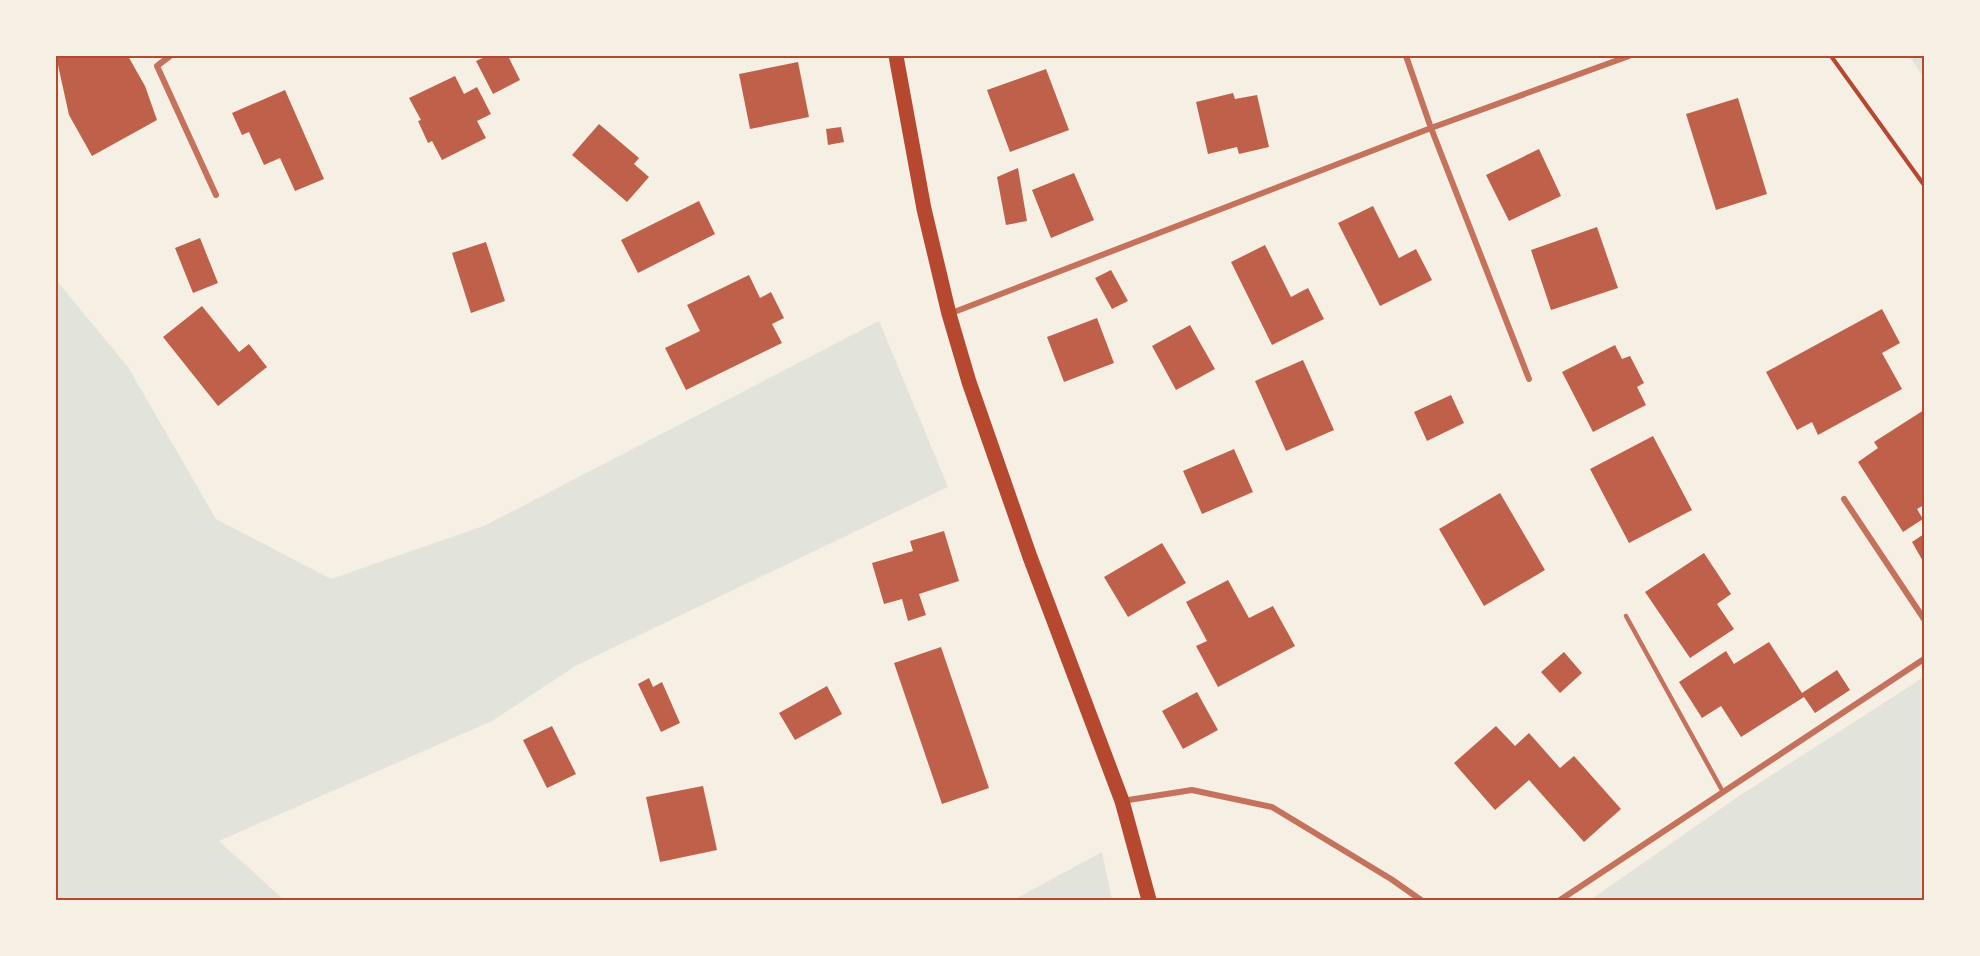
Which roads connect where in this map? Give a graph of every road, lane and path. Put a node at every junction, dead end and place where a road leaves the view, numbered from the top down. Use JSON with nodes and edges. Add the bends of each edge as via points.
{"nodes":[{"id":1,"x":170,"y":56,"type":"edge"},
{"id":2,"x":896,"y":56,"type":"edge"},
{"id":3,"x":1406,"y":56,"type":"edge"},
{"id":4,"x":1629,"y":56,"type":"edge"},
{"id":5,"x":1831,"y":56,"type":"edge"},
{"id":6,"x":1431,"y":128,"type":"junction"},
{"id":7,"x":1924,"y":185,"type":"edge"},
{"id":8,"x":216,"y":195,"type":"dead end"},
{"id":9,"x":949,"y":314,"type":"junction"},
{"id":10,"x":1529,"y":379,"type":"dead end"},
{"id":11,"x":1844,"y":499,"type":"dead end"},
{"id":12,"x":1626,"y":616,"type":"dead end"},
{"id":13,"x":1924,"y":619,"type":"edge"},
{"id":14,"x":1924,"y":659,"type":"edge"},
{"id":15,"x":1723,"y":792,"type":"junction"},
{"id":16,"x":1122,"y":801,"type":"junction"},
{"id":17,"x":1149,"y":900,"type":"edge"},
{"id":18,"x":1421,"y":900,"type":"edge"},
{"id":19,"x":1560,"y":900,"type":"edge"}],
"edges":[{"from":1,"to":8,"type":"street","via":[[157,66]]},
{"from":2,"to":9,"type":"main road","via":[[924,208]]},
{"from":3,"to":6,"type":"street"},
{"from":4,"to":6,"type":"street"},
{"from":5,"to":7,"type":"path"},
{"from":6,"to":9,"type":"street"},
{"from":6,"to":10,"type":"street"},
{"from":9,"to":16,"type":"main road","via":[[987,438]]},
{"from":11,"to":13,"type":"street"},
{"from":12,"to":15,"type":"lane"},
{"from":14,"to":15,"type":"street"},
{"from":15,"to":19,"type":"street"},
{"from":16,"to":17,"type":"main road"},
{"from":16,"to":18,"type":"street","via":[[1192,790],[1272,807]]}]}
